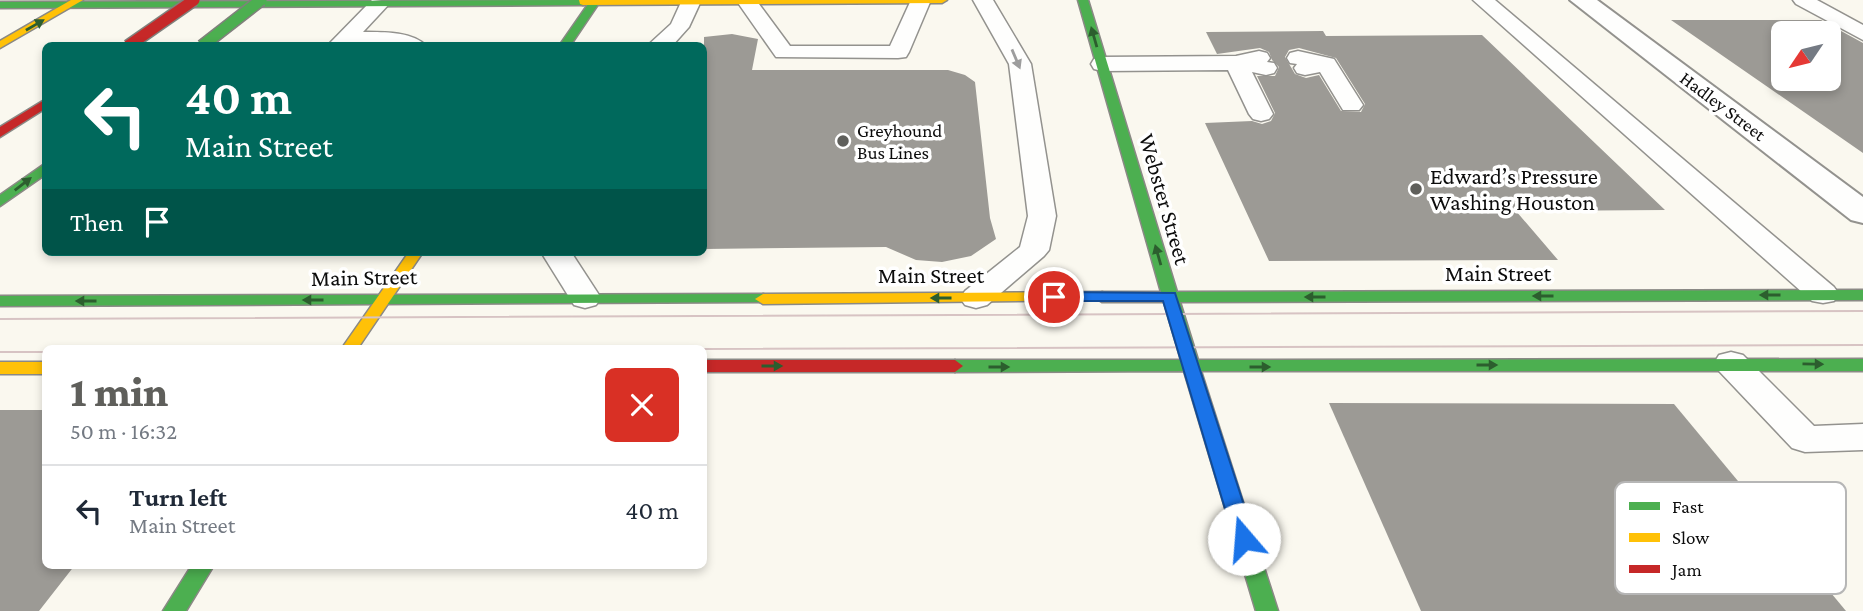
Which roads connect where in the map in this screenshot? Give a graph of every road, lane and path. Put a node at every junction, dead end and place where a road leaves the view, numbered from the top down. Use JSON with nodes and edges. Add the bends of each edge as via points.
{"nodes":[{"id":1,"x":194,"y":0,"type":"edge"},
{"id":2,"x":261,"y":0,"type":"edge"},
{"id":3,"x":745,"y":0,"type":"edge"},
{"id":4,"x":839,"y":0,"type":"edge"},
{"id":5,"x":921,"y":0,"type":"edge"},
{"id":6,"x":942,"y":0,"type":"edge"},
{"id":7,"x":983,"y":0,"type":"edge"},
{"id":8,"x":1083,"y":0,"type":"edge"},
{"id":9,"x":1483,"y":0,"type":"edge"},
{"id":10,"x":1582,"y":0,"type":"edge"},
{"id":11,"x":1803,"y":0,"type":"edge"},
{"id":12,"x":596,"y":1,"type":"edge"},
{"id":13,"x":691,"y":1,"type":"edge"},
{"id":14,"x":73,"y":2,"type":"edge"},
{"id":15,"x":381,"y":2,"type":"junction"},
{"id":16,"x":0,"y":5,"type":"edge"},
{"id":17,"x":1863,"y":34,"type":"edge"},
{"id":18,"x":134,"y":42,"type":"edge"},
{"id":19,"x":207,"y":42,"type":"edge"},
{"id":20,"x":340,"y":42,"type":"edge"},
{"id":21,"x":407,"y":42,"type":"edge"},
{"id":22,"x":567,"y":42,"type":"edge"},
{"id":23,"x":664,"y":42,"type":"edge"},
{"id":24,"x":0,"y":46,"type":"edge"},
{"id":25,"x":1236,"y":63,"type":"junction"},
{"id":26,"x":1262,"y":63,"type":"dead end"},
{"id":27,"x":1102,"y":64,"type":"junction"},
{"id":28,"x":1310,"y":64,"type":"dead end"},
{"id":29,"x":42,"y":105,"type":"edge"},
{"id":30,"x":1351,"y":105,"type":"dead end"},
{"id":31,"x":1261,"y":114,"type":"dead end"},
{"id":32,"x":0,"y":133,"type":"edge"},
{"id":33,"x":42,"y":170,"type":"edge"},
{"id":34,"x":0,"y":202,"type":"edge"},
{"id":35,"x":1863,"y":213,"type":"edge"},
{"id":36,"x":413,"y":256,"type":"edge"},
{"id":37,"x":559,"y":256,"type":"edge"},
{"id":38,"x":1823,"y":295,"type":"junction"},
{"id":39,"x":1863,"y":295,"type":"edge"},
{"id":40,"x":1170,"y":297,"type":"junction"},
{"id":41,"x":585,"y":298,"type":"junction"},
{"id":42,"x":976,"y":298,"type":"junction"},
{"id":43,"x":382,"y":300,"type":"junction"},
{"id":44,"x":0,"y":302,"type":"edge"},
{"id":45,"x":352,"y":345,"type":"edge"},
{"id":46,"x":1731,"y":363,"type":"junction"},
{"id":47,"x":1863,"y":365,"type":"edge"},
{"id":48,"x":707,"y":366,"type":"edge"},
{"id":49,"x":0,"y":368,"type":"edge"},
{"id":50,"x":42,"y":368,"type":"edge"},
{"id":51,"x":1191,"y":368,"type":"junction"},
{"id":52,"x":1863,"y":437,"type":"edge"},
{"id":53,"x":201,"y":569,"type":"edge"},
{"id":54,"x":174,"y":611,"type":"edge"},
{"id":55,"x":1267,"y":611,"type":"edge"}],
"edges":[{"from":1,"to":18,"type":"main road","bridge":true},
{"from":2,"to":19,"type":"main road","bridge":true},
{"from":3,"to":4,"type":"main road"},
{"from":3,"to":5,"type":"lane","via":[[784,52],[898,52]]},
{"from":3,"to":13,"type":"main road"},
{"from":4,"to":5,"type":"main road"},
{"from":5,"to":6,"type":"main road"},
{"from":7,"to":42,"type":"lane","one_way":true,"via":[[1020,64],[1042,216],[1034,250]]},
{"from":27,"to":8,"type":"main road","name":"Webster Street","one_way":true},
{"from":9,"to":38,"type":"lane"},
{"from":10,"to":35,"type":"street","name":"Hadley Street"},
{"from":11,"to":17,"type":"lane"},
{"from":12,"to":13,"type":"main road"},
{"from":12,"to":15,"type":"main road"},
{"from":12,"to":22,"type":"main road"},
{"from":13,"to":23,"type":"lane","via":[[685,19]]},
{"from":14,"to":15,"type":"main road"},
{"from":14,"to":16,"type":"main road"},
{"from":24,"to":14,"type":"main road","one_way":true},
{"from":15,"to":20,"type":"lane"},
{"from":20,"to":21,"type":"lane","via":[[380,38]]},
{"from":25,"to":26,"type":"lane"},
{"from":25,"to":27,"type":"lane"},
{"from":25,"to":31,"type":"lane"},
{"from":40,"to":27,"type":"main road","name":"Webster Street","one_way":true},
{"from":28,"to":30,"type":"lane"},
{"from":29,"to":32,"type":"main road"},
{"from":34,"to":33,"type":"main road","one_way":true},
{"from":36,"to":43,"type":"main road"},
{"from":37,"to":41,"type":"lane"},
{"from":38,"to":39,"type":"main road","name":"Main Street"},
{"from":38,"to":40,"type":"main road","name":"Main Street","one_way":true},
{"from":40,"to":42,"type":"main road","name":"Main Street"},
{"from":40,"to":51,"type":"main road","name":"Webster Street"},
{"from":42,"to":41,"type":"main road","name":"Main Street","one_way":true},
{"from":41,"to":43,"type":"main road","name":"Main Street"},
{"from":43,"to":44,"type":"main road","name":"Main Street","one_way":true},
{"from":43,"to":45,"type":"main road"},
{"from":46,"to":47,"type":"main road","one_way":true},
{"from":51,"to":46,"type":"main road","one_way":true},
{"from":46,"to":52,"type":"lane","via":[[1805,439]]},
{"from":48,"to":51,"type":"main road","one_way":true},
{"from":49,"to":50,"type":"main road"},
{"from":51,"to":55,"type":"main road","name":"Webster Street"},
{"from":53,"to":54,"type":"main road"}]}
